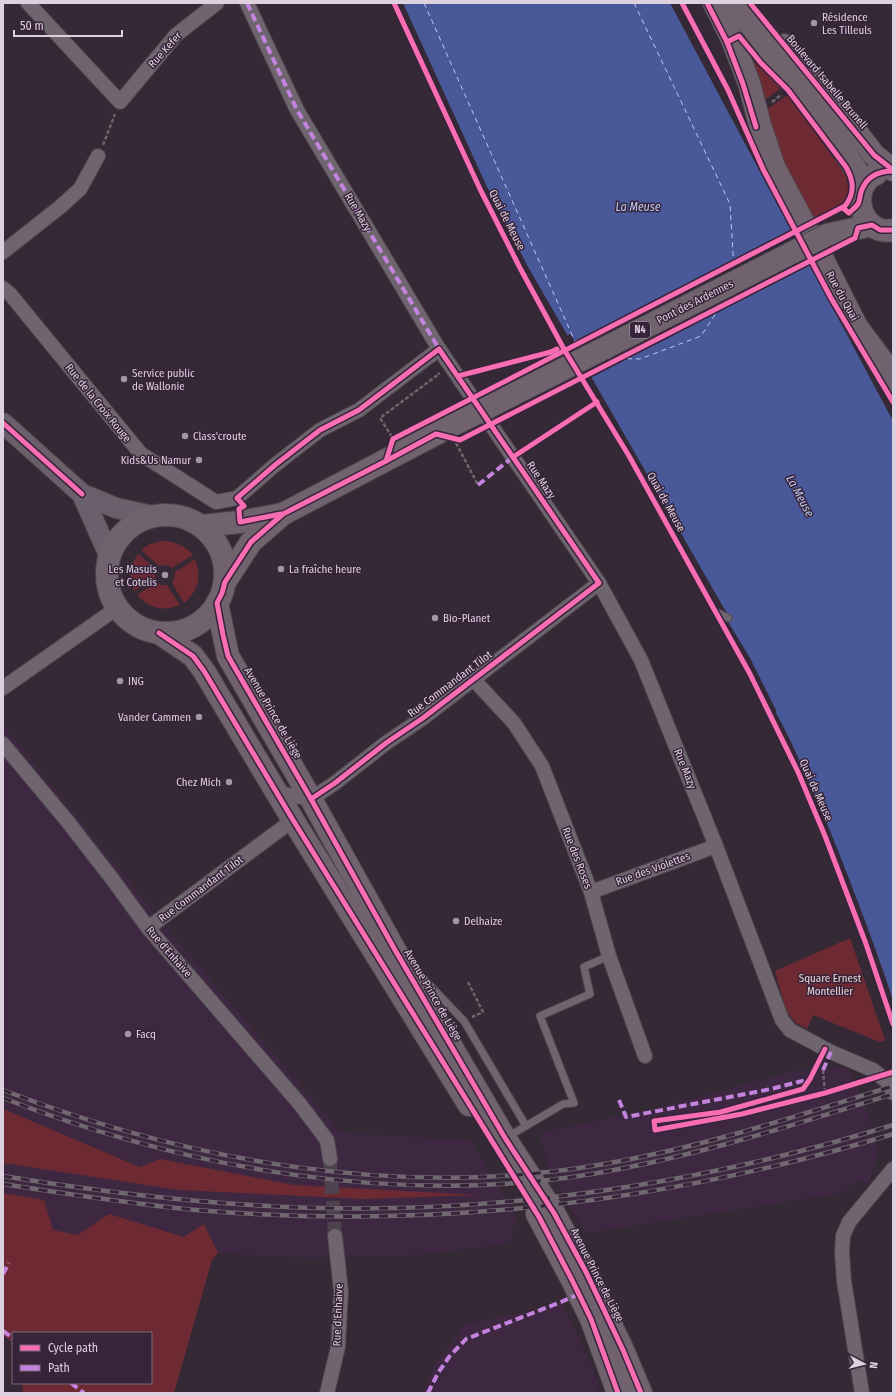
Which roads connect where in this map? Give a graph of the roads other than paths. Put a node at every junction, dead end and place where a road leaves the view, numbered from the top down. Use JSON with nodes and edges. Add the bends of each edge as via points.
{"nodes":[{"id":1,"x":28,"y":3,"type":"edge"},
{"id":2,"x":217,"y":3,"type":"edge"},
{"id":3,"x":246,"y":3,"type":"edge"},
{"id":4,"x":714,"y":3,"type":"edge"},
{"id":5,"x":734,"y":3,"type":"edge"},
{"id":6,"x":750,"y":3,"type":"edge"},
{"id":7,"x":98,"y":156,"type":"road end"},
{"id":8,"x":893,"y":170,"type":"edge"},
{"id":9,"x":862,"y":193,"type":"junction"},
{"id":10,"x":887,"y":231,"type":"edge"},
{"id":11,"x":827,"y":235,"type":"junction"},
{"id":12,"x":3,"y":252,"type":"edge"},
{"id":13,"x":5,"y":294,"type":"edge"},
{"id":14,"x":434,"y":353,"type":"junction"},
{"id":15,"x":893,"y":375,"type":"edge"},
{"id":16,"x":893,"y":378,"type":"edge"},
{"id":17,"x":893,"y":398,"type":"edge"},
{"id":18,"x":3,"y":423,"type":"edge"},
{"id":19,"x":82,"y":494,"type":"junction"},
{"id":20,"x":282,"y":514,"type":"junction"},
{"id":21,"x":153,"y":516,"type":"junction"},
{"id":22,"x":201,"y":526,"type":"junction"},
{"id":23,"x":109,"y":556,"type":"junction"},
{"id":24,"x":225,"y":582,"type":"junction"},
{"id":25,"x":598,"y":583,"type":"junction"},
{"id":26,"x":217,"y":603,"type":"junction"},
{"id":27,"x":117,"y":608,"type":"junction"},
{"id":28,"x":716,"y":612,"type":"dead end"},
{"id":29,"x":728,"y":618,"type":"dead end"},
{"id":30,"x":159,"y":633,"type":"junction"},
{"id":31,"x":473,"y":679,"type":"junction"},
{"id":32,"x":3,"y":688,"type":"edge"},
{"id":33,"x":3,"y":744,"type":"edge"},
{"id":34,"x":278,"y":793,"type":"junction"},
{"id":35,"x":311,"y":799,"type":"junction"},
{"id":36,"x":292,"y":820,"type":"junction"},
{"id":37,"x":716,"y":846,"type":"junction"},
{"id":38,"x":590,"y":892,"type":"junction"},
{"id":39,"x":148,"y":928,"type":"junction"},
{"id":40,"x":395,"y":950,"type":"junction"},
{"id":41,"x":609,"y":956,"type":"junction"},
{"id":42,"x":645,"y":1056,"type":"dead end"},
{"id":43,"x":893,"y":1093,"type":"edge"},
{"id":44,"x":526,"y":1126,"type":"junction"},
{"id":45,"x":505,"y":1138,"type":"junction"},
{"id":46,"x":330,"y":1159,"type":"tunnel mouth"},
{"id":47,"x":893,"y":1169,"type":"edge"},
{"id":48,"x":335,"y":1236,"type":"tunnel mouth"},
{"id":49,"x":327,"y":1393,"type":"edge"},
{"id":50,"x":618,"y":1393,"type":"edge"},
{"id":51,"x":641,"y":1393,"type":"edge"},
{"id":52,"x":862,"y":1393,"type":"edge"}],
"edges":[{"from":1,"to":2,"type":"street","name":"Rue Kefer","via":[[120,102],[176,35]]},
{"from":3,"to":14,"type":"street","name":"Rue Mazy","via":[[297,110]]},
{"from":4,"to":15,"type":"main road","via":[[732,39],[749,83],[774,167],[857,327]]},
{"from":5,"to":9,"type":"main road","via":[[828,128]]},
{"from":6,"to":8,"type":"main road","name":"Boulevard Isabelle Brunell","via":[[874,155]]},
{"from":7,"to":12,"type":"street","via":[[80,189]]},
{"from":8,"to":9,"type":"main road","via":[[873,175]]},
{"from":9,"to":10,"type":"main road","via":[[863,216]]},
{"from":9,"to":11,"type":"main road","number":"N4"},
{"from":10,"to":11,"type":"main road","number":"N4"},
{"from":11,"to":20,"type":"main road","name":"Pont des Ardennes","number":"N4","bridge":true,"via":[[451,435],[386,462]]},
{"from":13,"to":14,"type":"street","name":"Rue de la Croix Rouge","via":[[141,454],[216,502],[237,498],[320,430],[359,410]]},
{"from":14,"to":25,"type":"street","name":"Rue Mazy"},
{"from":16,"to":17,"type":"lane","via":[[887,383]]},
{"from":18,"to":19,"type":"main road"},
{"from":19,"to":21,"type":"main road","via":[[116,508]]},
{"from":19,"to":23,"type":"main road"},
{"from":20,"to":22,"type":"main road","number":"N4"},
{"from":20,"to":24,"type":"main road","number":"N4","via":[[251,542]]},
{"from":21,"to":22,"type":"main road","via":[[170,514],[186,518]]},
{"from":21,"to":23,"type":"main road","via":[[138,521],[126,530]]},
{"from":22,"to":24,"type":"main road","via":[[216,541],[224,561]]},
{"from":23,"to":27,"type":"main road","via":[[107,583]]},
{"from":24,"to":26,"type":"main road"},
{"from":25,"to":31,"type":"street","name":"Rue Commandant Tilot"},
{"from":25,"to":37,"type":"street","name":"Rue Mazy","via":[[641,660]]},
{"from":26,"to":30,"type":"main road","via":[[207,617],[192,627],[176,632]]},
{"from":26,"to":35,"type":"main road","name":"Avenue Prince de Liège","via":[[228,656]]},
{"from":27,"to":30,"type":"main road","via":[[128,620],[143,629]]},
{"from":27,"to":32,"type":"street"},
{"from":28,"to":29,"type":"lane"},
{"from":30,"to":34,"type":"main road","via":[[192,656],[204,671]]},
{"from":31,"to":35,"type":"street","name":"Rue Commandant Tilot"},
{"from":31,"to":38,"type":"street","name":"Rue des Roses","via":[[514,723],[542,766]]},
{"from":33,"to":39,"type":"street","name":"Rue d'Enhaive","via":[[73,828]]},
{"from":34,"to":35,"type":"street"},
{"from":34,"to":36,"type":"main road"},
{"from":35,"to":40,"type":"main road","name":"Avenue Prince de Liège"},
{"from":36,"to":39,"type":"street","name":"Rue Commandant Tilot"},
{"from":36,"to":50,"type":"main road","via":[[539,1217],[591,1319]]},
{"from":37,"to":38,"type":"street","name":"Rue des Violettes"},
{"from":37,"to":43,"type":"street","name":"Rue Mazy","via":[[782,1020],[790,1030],[831,1052],[873,1070],[890,1084]]},
{"from":38,"to":41,"type":"street","name":"Rue des Roses"},
{"from":39,"to":46,"type":"street","name":"Rue d'Enhaive","via":[[299,1103],[327,1140]]},
{"from":40,"to":44,"type":"lane","via":[[464,1021]]},
{"from":40,"to":45,"type":"main road","name":"Avenue Prince de Liège"},
{"from":41,"to":42,"type":"street","name":"Rue des Roses"},
{"from":41,"to":44,"type":"lane","via":[[584,967],[590,994],[540,1016],[574,1103],[563,1104]]},
{"from":44,"to":45,"type":"lane"},
{"from":45,"to":51,"type":"main road","name":"Avenue Prince de Liège","via":[[554,1213],[586,1272]]},
{"from":47,"to":52,"type":"street","via":[[849,1222],[843,1236],[844,1281]]},
{"from":48,"to":49,"type":"street","name":"Rue d'Enhaive","via":[[341,1291],[338,1347]]}]}
